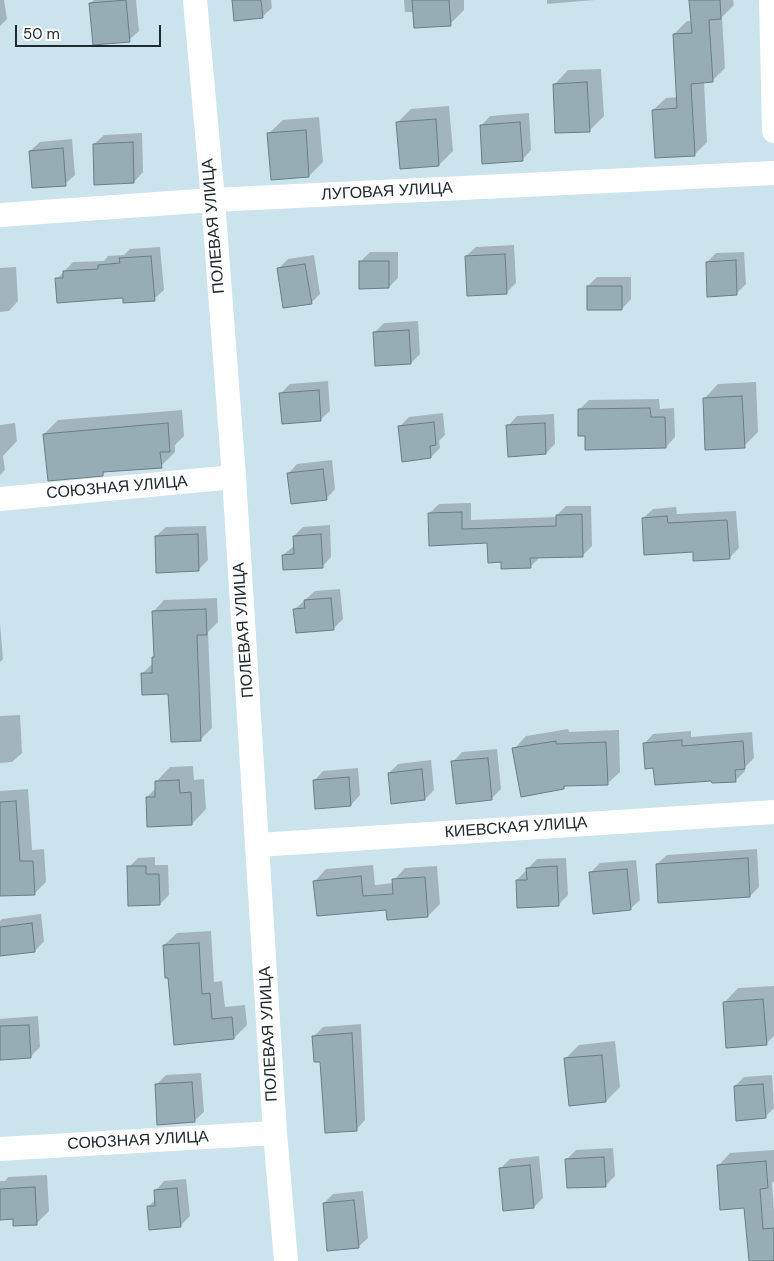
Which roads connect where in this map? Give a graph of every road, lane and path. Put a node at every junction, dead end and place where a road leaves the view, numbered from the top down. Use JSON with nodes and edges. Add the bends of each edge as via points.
{"nodes":[{"id":1,"x":195,"y":0,"type":"edge"},
{"id":2,"x":771,"y":0,"type":"edge"},
{"id":3,"x":774,"y":131,"type":"edge"},
{"id":4,"x":774,"y":173,"type":"edge"},
{"id":5,"x":213,"y":200,"type":"junction"},
{"id":6,"x":0,"y":215,"type":"edge"},
{"id":7,"x":234,"y":477,"type":"junction"},
{"id":8,"x":0,"y":499,"type":"edge"},
{"id":9,"x":774,"y":812,"type":"edge"},
{"id":10,"x":258,"y":845,"type":"junction"},
{"id":11,"x":275,"y":1133,"type":"junction"},
{"id":12,"x":0,"y":1149,"type":"edge"},
{"id":13,"x":286,"y":1261,"type":"edge"}],
"edges":[{"from":1,"to":5,"type":"street","name":"ПОЛЕВАЯ УЛИЦА"},
{"from":2,"to":3,"type":"street"},
{"from":4,"to":5,"type":"street","name":"ЛУГОВАЯ УЛИЦА"},
{"from":5,"to":6,"type":"street","name":"ЛУГОВАЯ УЛИЦА"},
{"from":5,"to":7,"type":"street","name":"ПОЛЕВАЯ УЛИЦА"},
{"from":7,"to":8,"type":"street","name":"СОЮЗНАЯ УЛИЦА"},
{"from":7,"to":10,"type":"street","name":"ПОЛЕВАЯ УЛИЦА"},
{"from":9,"to":10,"type":"street","name":"КИЕВСКАЯ УЛИЦА"},
{"from":10,"to":11,"type":"street","name":"ПОЛЕВАЯ УЛИЦА"},
{"from":11,"to":12,"type":"street","name":"СОЮЗНАЯ УЛИЦА"},
{"from":11,"to":13,"type":"street","name":"ПОЛЕВАЯ УЛИЦА"}]}
